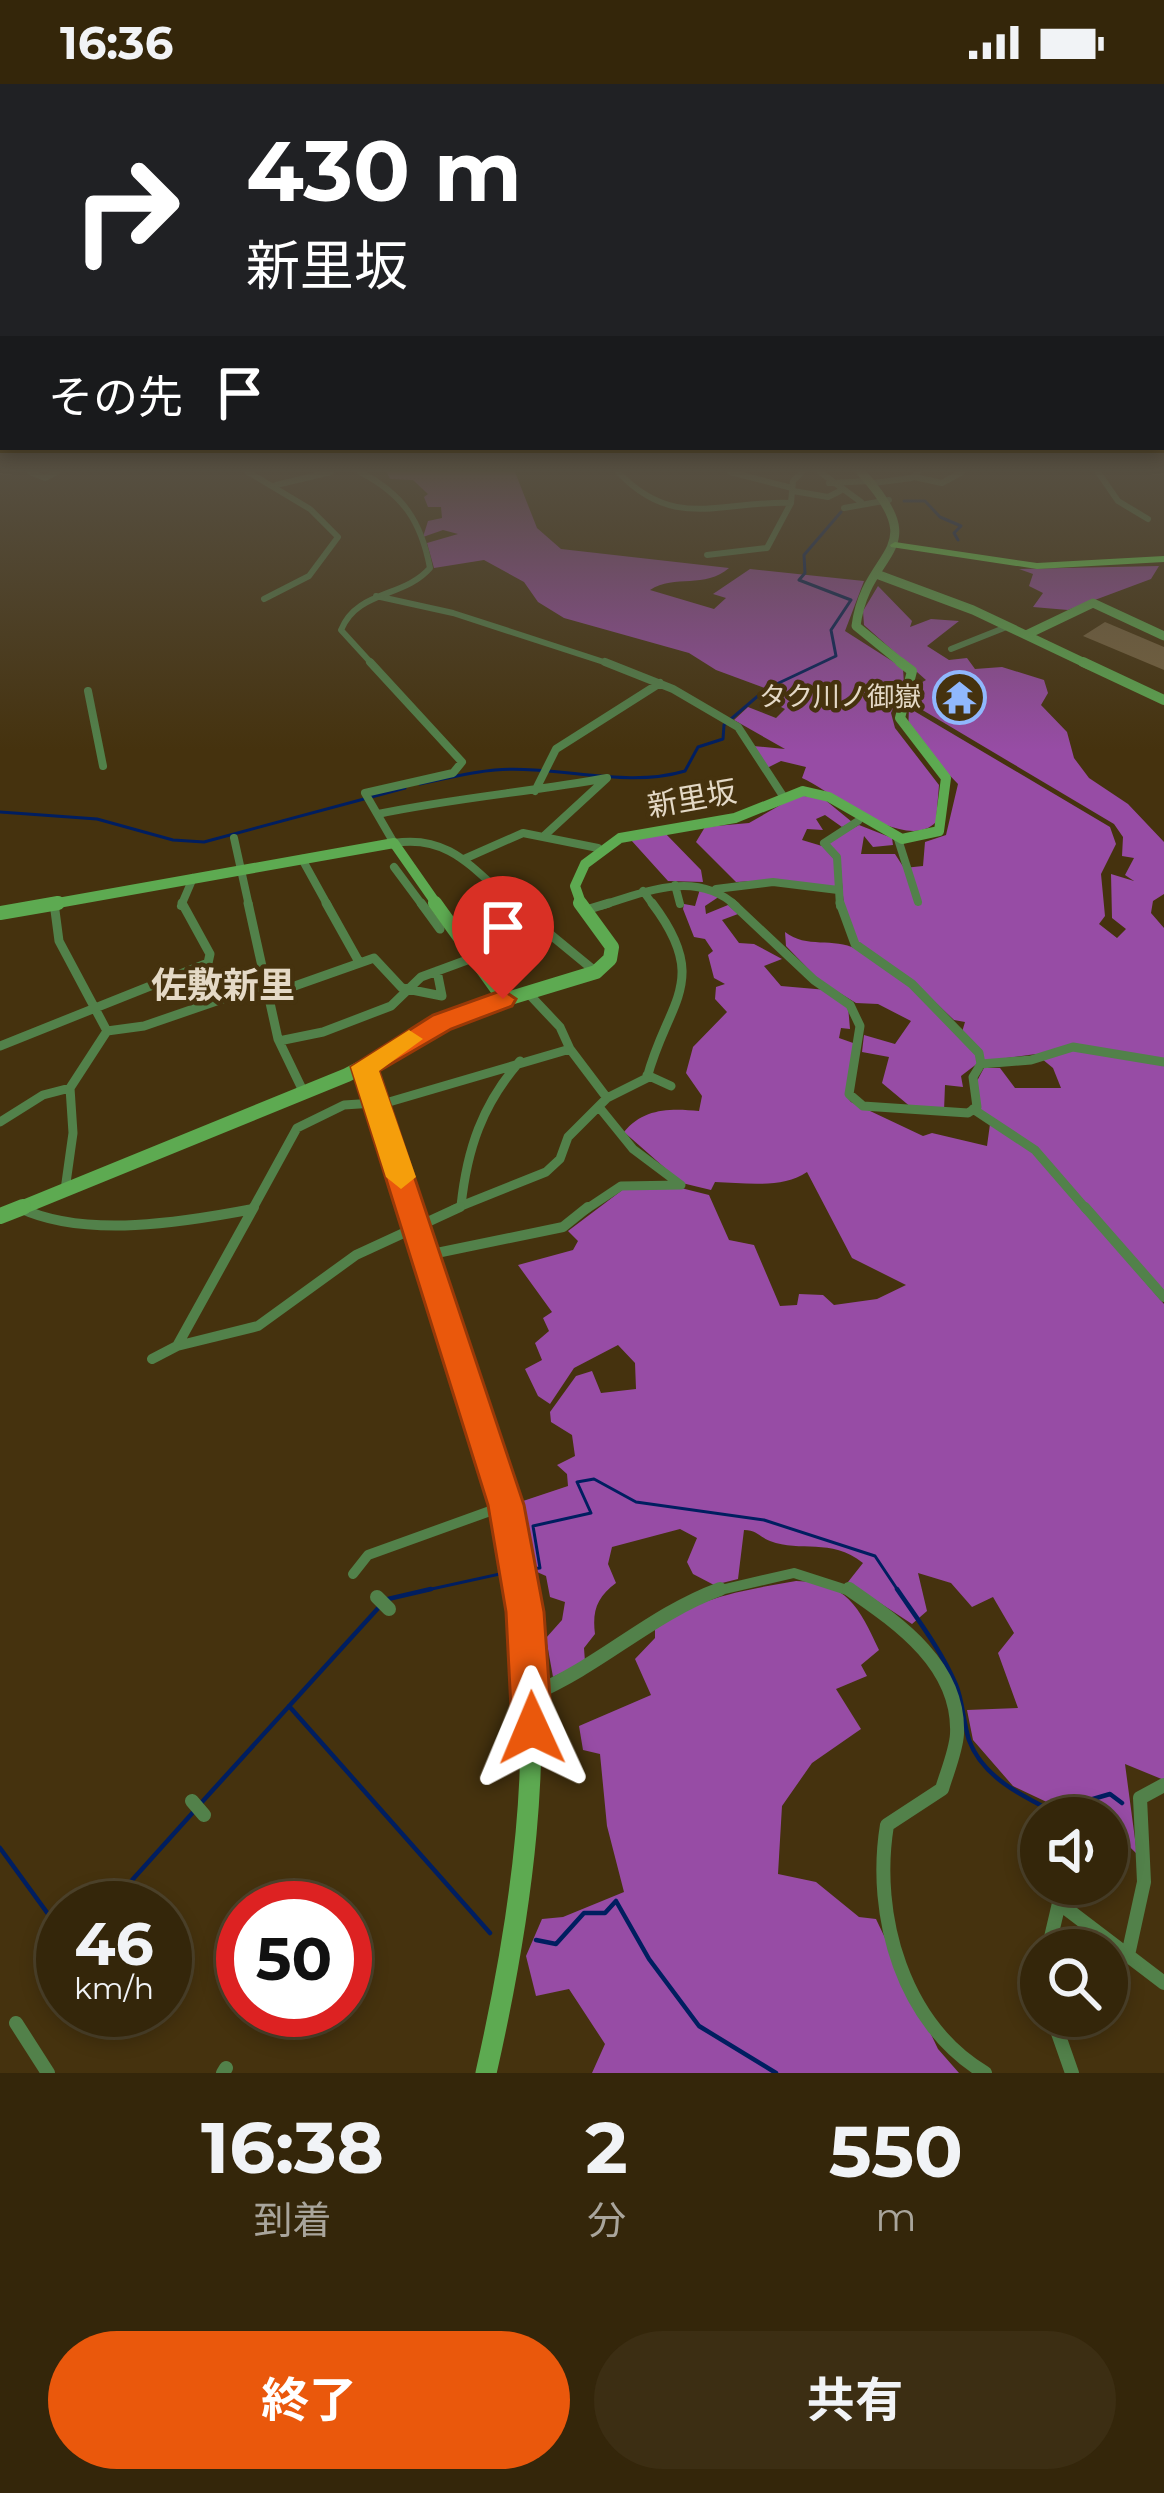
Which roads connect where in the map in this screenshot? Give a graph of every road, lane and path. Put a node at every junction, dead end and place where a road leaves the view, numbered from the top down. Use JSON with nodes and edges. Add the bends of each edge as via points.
{"nodes":[{"id":1,"x":322,"y":565,"type":"edge"},
{"id":2,"x":429,"y":565,"type":"edge"},
{"id":3,"x":883,"y":565,"type":"edge"},
{"id":4,"x":879,"y":574,"type":"junction"},
{"id":5,"x":376,"y":596,"type":"junction"},
{"id":6,"x":264,"y":599,"type":"dead end"},
{"id":7,"x":1009,"y":626,"type":"junction"},
{"id":8,"x":1025,"y":635,"type":"junction"},
{"id":9,"x":1164,"y":636,"type":"edge"},
{"id":10,"x":951,"y":649,"type":"dead end"},
{"id":11,"x":660,"y":683,"type":"junction"},
{"id":12,"x":88,"y":691,"type":"dead end"},
{"id":13,"x":1164,"y":700,"type":"edge"},
{"id":14,"x":103,"y":766,"type":"dead end"},
{"id":15,"x":535,"y":791,"type":"junction"},
{"id":16,"x":783,"y":796,"type":"junction"},
{"id":17,"x":378,"y":814,"type":"junction"},
{"id":18,"x":858,"y":821,"type":"junction"},
{"id":19,"x":545,"y":835,"type":"junction"},
{"id":20,"x":897,"y":836,"type":"junction"},
{"id":21,"x":234,"y":838,"type":"dead end"},
{"id":22,"x":394,"y":843,"type":"junction"},
{"id":23,"x":598,"y":848,"type":"junction"},
{"id":24,"x":302,"y":859,"type":"junction"},
{"id":25,"x":464,"y":859,"type":"junction"},
{"id":26,"x":394,"y":867,"type":"dead end"},
{"id":27,"x":243,"y":869,"type":"junction"},
{"id":28,"x":193,"y":878,"type":"junction"},
{"id":29,"x":675,"y":885,"type":"junction"},
{"id":30,"x":716,"y":889,"type":"junction"},
{"id":31,"x":838,"y":890,"type":"junction"},
{"id":32,"x":643,"y":891,"type":"junction"},
{"id":33,"x":918,"y":902,"type":"dead end"},
{"id":34,"x":54,"y":903,"type":"junction"},
{"id":35,"x":680,"y":904,"type":"dead end"},
{"id":36,"x":432,"y":909,"type":"junction"},
{"id":37,"x":586,"y":910,"type":"junction"},
{"id":38,"x":0,"y":913,"type":"edge"},
{"id":39,"x":440,"y":929,"type":"dead end"},
{"id":40,"x":478,"y":956,"type":"junction"},
{"id":41,"x":359,"y":962,"type":"junction"},
{"id":42,"x":437,"y":971,"type":"junction"},
{"id":43,"x":596,"y":972,"type":"junction"},
{"id":44,"x":408,"y":990,"type":"junction"},
{"id":45,"x":527,"y":992,"type":"junction"},
{"id":46,"x":268,"y":993,"type":"junction"},
{"id":47,"x":503,"y":999,"type":"junction"},
{"id":48,"x":95,"y":1009,"type":"junction"},
{"id":49,"x":106,"y":1031,"type":"junction"},
{"id":50,"x":279,"y":1041,"type":"junction"},
{"id":51,"x":0,"y":1046,"type":"edge"},
{"id":52,"x":570,"y":1049,"type":"junction"},
{"id":53,"x":520,"y":1061,"type":"junction"},
{"id":54,"x":1164,"y":1063,"type":"edge"},
{"id":55,"x":982,"y":1064,"type":"junction"},
{"id":56,"x":364,"y":1067,"type":"junction"},
{"id":57,"x":647,"y":1075,"type":"junction"},
{"id":58,"x":671,"y":1086,"type":"dead end"},
{"id":59,"x":70,"y":1088,"type":"junction"},
{"id":60,"x":304,"y":1093,"type":"junction"},
{"id":61,"x":603,"y":1102,"type":"junction"},
{"id":62,"x":376,"y":1104,"type":"junction"},
{"id":63,"x":973,"y":1109,"type":"junction"},
{"id":64,"x":0,"y":1122,"type":"edge"},
{"id":65,"x":64,"y":1190,"type":"junction"},
{"id":66,"x":461,"y":1206,"type":"junction"},
{"id":67,"x":20,"y":1208,"type":"junction"},
{"id":68,"x":253,"y":1209,"type":"junction"},
{"id":69,"x":0,"y":1216,"type":"edge"},
{"id":70,"x":417,"y":1224,"type":"junction"},
{"id":71,"x":427,"y":1255,"type":"junction"},
{"id":72,"x":1164,"y":1298,"type":"edge"},
{"id":73,"x":177,"y":1346,"type":"junction"},
{"id":74,"x":152,"y":1359,"type":"dead end"},
{"id":75,"x":506,"y":1505,"type":"junction"},
{"id":76,"x":353,"y":1574,"type":"dead end"},
{"id":77,"x":377,"y":1598,"type":"dead end"},
{"id":78,"x":389,"y":1610,"type":"dead end"},
{"id":79,"x":533,"y":1694,"type":"junction"},
{"id":80,"x":1164,"y":1786,"type":"edge"},
{"id":81,"x":193,"y":1801,"type":"dead end"},
{"id":82,"x":204,"y":1815,"type":"dead end"},
{"id":83,"x":1053,"y":1929,"type":"edge"},
{"id":84,"x":1094,"y":1929,"type":"edge"},
{"id":85,"x":1128,"y":1955,"type":"joint"},
{"id":86,"x":1164,"y":1983,"type":"edge"},
{"id":87,"x":16,"y":2023,"type":"dead end"},
{"id":88,"x":1059,"y":2037,"type":"edge"},
{"id":89,"x":966,"y":2070,"type":"edge"},
{"id":90,"x":48,"y":2073,"type":"edge"},
{"id":91,"x":486,"y":2073,"type":"edge"},
{"id":92,"x":985,"y":2073,"type":"edge"},
{"id":93,"x":1072,"y":2073,"type":"edge"}],
"edges":[{"from":1,"to":6,"type":"street","via":[[293,591]]},
{"from":2,"to":5,"type":"street","via":[[421,580]]},
{"from":3,"to":4,"type":"main road"},
{"from":4,"to":7,"type":"main road"},
{"from":4,"to":20,"type":"main road","via":[[856,626],[910,668],[901,722],[947,781],[939,831]]},
{"from":5,"to":11,"type":"street"},
{"from":5,"to":17,"type":"street","via":[[347,614],[343,634],[462,762],[453,773],[368,797]]},
{"from":7,"to":8,"type":"main road"},
{"from":7,"to":10,"type":"street"},
{"from":8,"to":9,"type":"main road","via":[[1099,601]]},
{"from":8,"to":13,"type":"main road"},
{"from":11,"to":15,"type":"street","via":[[556,749]]},
{"from":11,"to":16,"type":"street","via":[[729,721]]},
{"from":12,"to":14,"type":"street"},
{"from":15,"to":17,"type":"street"},
{"from":15,"to":19,"type":"street","via":[[607,778]]},
{"from":16,"to":18,"type":"main road","via":[[822,795]]},
{"from":16,"to":23,"type":"main road","name":"新里坂","via":[[746,815],[640,832]]},
{"from":17,"to":22,"type":"street"},
{"from":18,"to":20,"type":"main road"},
{"from":18,"to":31,"type":"street","via":[[824,844],[838,857]]},
{"from":19,"to":23,"type":"street"},
{"from":19,"to":25,"type":"street","via":[[515,833]]},
{"from":20,"to":33,"type":"street"},
{"from":21,"to":27,"type":"street"},
{"from":22,"to":24,"type":"main road"},
{"from":22,"to":25,"type":"street","via":[[427,838]]},
{"from":22,"to":36,"type":"main road"},
{"from":23,"to":37,"type":"main road","via":[[575,886]]},
{"from":24,"to":27,"type":"main road"},
{"from":24,"to":41,"type":"street"},
{"from":25,"to":43,"type":"street"},
{"from":26,"to":36,"type":"street"},
{"from":27,"to":28,"type":"main road"},
{"from":27,"to":46,"type":"street"},
{"from":28,"to":34,"type":"main road"},
{"from":28,"to":48,"type":"street","via":[[181,906],[208,963]]},
{"from":29,"to":30,"type":"street"},
{"from":29,"to":32,"type":"street"},
{"from":29,"to":35,"type":"street"},
{"from":30,"to":31,"type":"street","via":[[773,882]]},
{"from":30,"to":63,"type":"street","via":[[850,1005],[860,1026],[853,1101]]},
{"from":31,"to":55,"type":"street","via":[[855,944],[928,999]]},
{"from":32,"to":37,"type":"street"},
{"from":32,"to":57,"type":"street","via":[[677,936],[683,986]]},
{"from":34,"to":38,"type":"main road"},
{"from":34,"to":48,"type":"street","via":[[59,941]]},
{"from":36,"to":39,"type":"street"},
{"from":36,"to":40,"type":"main road"},
{"from":37,"to":43,"type":"main road","via":[[612,946]]},
{"from":40,"to":42,"type":"street"},
{"from":40,"to":47,"type":"main road"},
{"from":41,"to":44,"type":"street","via":[[374,958],[388,983]]},
{"from":41,"to":46,"type":"street"},
{"from":42,"to":44,"type":"street"},
{"from":42,"to":44,"type":"street","via":[[442,997]]},
{"from":43,"to":45,"type":"main road"},
{"from":44,"to":50,"type":"street","via":[[391,1006]]},
{"from":45,"to":47,"type":"main road"},
{"from":45,"to":52,"type":"street"},
{"from":46,"to":49,"type":"street","via":[[237,994],[144,1027]]},
{"from":46,"to":50,"type":"street"},
{"from":47,"to":56,"type":"main road","via":[[442,1022]]},
{"from":48,"to":49,"type":"street"},
{"from":48,"to":51,"type":"street"},
{"from":49,"to":59,"type":"street"},
{"from":50,"to":60,"type":"street"},
{"from":52,"to":53,"type":"street"},
{"from":52,"to":61,"type":"street"},
{"from":53,"to":62,"type":"street"},
{"from":53,"to":66,"type":"street","via":[[493,1092],[466,1156]]},
{"from":54,"to":55,"type":"street","via":[[1073,1047]]},
{"from":55,"to":63,"type":"street","via":[[973,1077]]},
{"from":56,"to":60,"type":"main road"},
{"from":56,"to":62,"type":"main road"},
{"from":57,"to":58,"type":"street"},
{"from":57,"to":61,"type":"street"},
{"from":59,"to":64,"type":"street"},
{"from":59,"to":65,"type":"street"},
{"from":60,"to":65,"type":"main road"},
{"from":61,"to":66,"type":"street","via":[[546,1172]]},
{"from":61,"to":71,"type":"street","via":[[633,1149],[681,1185],[622,1186],[562,1227]]},
{"from":62,"to":68,"type":"street","via":[[344,1105],[297,1128]]},
{"from":62,"to":70,"type":"main road"},
{"from":63,"to":72,"type":"street","via":[[1035,1150]]},
{"from":65,"to":67,"type":"main road"},
{"from":66,"to":70,"type":"street"},
{"from":67,"to":68,"type":"street","via":[[36,1218],[81,1221],[217,1218]]},
{"from":67,"to":69,"type":"main road"},
{"from":68,"to":73,"type":"street"},
{"from":70,"to":71,"type":"main road"},
{"from":70,"to":73,"type":"street","via":[[356,1255],[257,1326]]},
{"from":71,"to":75,"type":"main road"},
{"from":73,"to":74,"type":"street"},
{"from":75,"to":76,"type":"street","via":[[368,1555]]},
{"from":75,"to":79,"type":"main road"},
{"from":77,"to":78,"type":"street"},
{"from":79,"to":89,"type":"street","via":[[588,1670],[674,1606],[794,1574],[841,1584],[912,1633],[941,1677],[957,1744],[943,1789],[887,1825],[884,1925],[918,1999]]},
{"from":79,"to":91,"type":"main road","via":[[520,1912]]},
{"from":80,"to":85,"type":"street","via":[[1140,1798],[1144,1882]]},
{"from":81,"to":82,"type":"street"},
{"from":83,"to":84,"type":"street","via":[[1059,1903]]},
{"from":85,"to":86,"type":"street"},
{"from":87,"to":90,"type":"street"},
{"from":88,"to":93,"type":"street"},
{"from":89,"to":92,"type":"street"}]}
